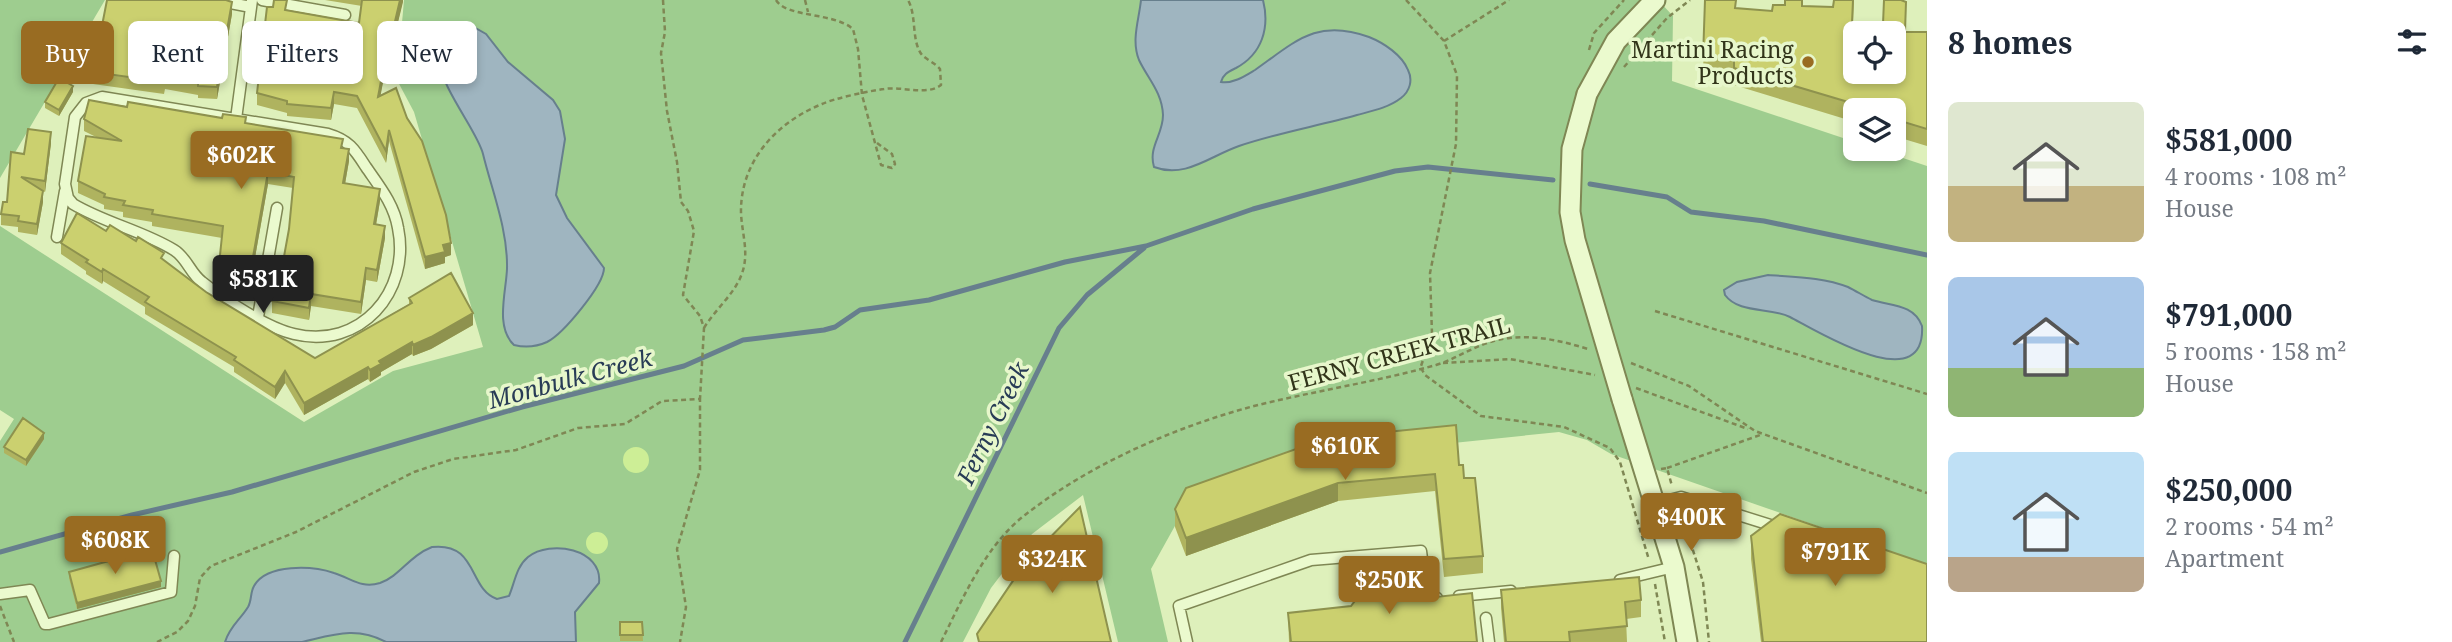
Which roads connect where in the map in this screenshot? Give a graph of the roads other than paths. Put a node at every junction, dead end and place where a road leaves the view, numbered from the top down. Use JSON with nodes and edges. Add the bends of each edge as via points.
{"nodes":[{"id":1,"x":215,"y":0,"type":"edge"},
{"id":2,"x":262,"y":0,"type":"edge"},
{"id":3,"x":1655,"y":0,"type":"edge"},
{"id":4,"x":252,"y":3,"type":"edge"},
{"id":5,"x":345,"y":15,"type":"dead end"},
{"id":6,"x":236,"y":119,"type":"junction"},
{"id":7,"x":65,"y":190,"type":"junction"},
{"id":8,"x":277,"y":208,"type":"dead end"},
{"id":9,"x":57,"y":237,"type":"dead end"},
{"id":10,"x":258,"y":317,"type":"junction"},
{"id":11,"x":1654,"y":504,"type":"junction"},
{"id":12,"x":1787,"y":530,"type":"edge"},
{"id":13,"x":174,"y":556,"type":"dead end"},
{"id":14,"x":1674,"y":567,"type":"junction"},
{"id":15,"x":1611,"y":582,"type":"edge"},
{"id":16,"x":1524,"y":590,"type":"edge"},
{"id":17,"x":0,"y":594,"type":"edge"},
{"id":18,"x":1486,"y":618,"type":"dead end"},
{"id":19,"x":1187,"y":642,"type":"edge"},
{"id":20,"x":1489,"y":642,"type":"edge"},
{"id":21,"x":1687,"y":642,"type":"edge"}],
"edges":[{"from":1,"to":4,"type":"lane"},
{"from":2,"to":5,"type":"lane"},
{"from":3,"to":11,"type":"street","bridge":true,"via":[[1616,41],[1587,94],[1572,149],[1570,212],[1578,251],[1651,472]]},
{"from":4,"to":6,"type":"lane"},
{"from":6,"to":7,"type":"lane","via":[[102,97],[91,100],[75,117]]},
{"from":6,"to":10,"type":"lane","via":[[328,134],[347,142],[382,189],[400,239],[393,290],[378,311],[354,328],[310,337],[278,330]]},
{"from":7,"to":9,"type":"lane"},
{"from":7,"to":10,"type":"lane","via":[[84,211],[178,253],[201,282]]},
{"from":8,"to":10,"type":"lane"},
{"from":11,"to":12,"type":"lane","via":[[1676,498]]},
{"from":11,"to":14,"type":"street"},
{"from":13,"to":17,"type":"lane","via":[[171,592],[49,624],[30,590]]},
{"from":14,"to":15,"type":"lane"},
{"from":14,"to":21,"type":"street"},
{"from":16,"to":19,"type":"lane","via":[[1427,599],[1421,551],[1311,560],[1179,606]]},
{"from":18,"to":20,"type":"lane"}]}
